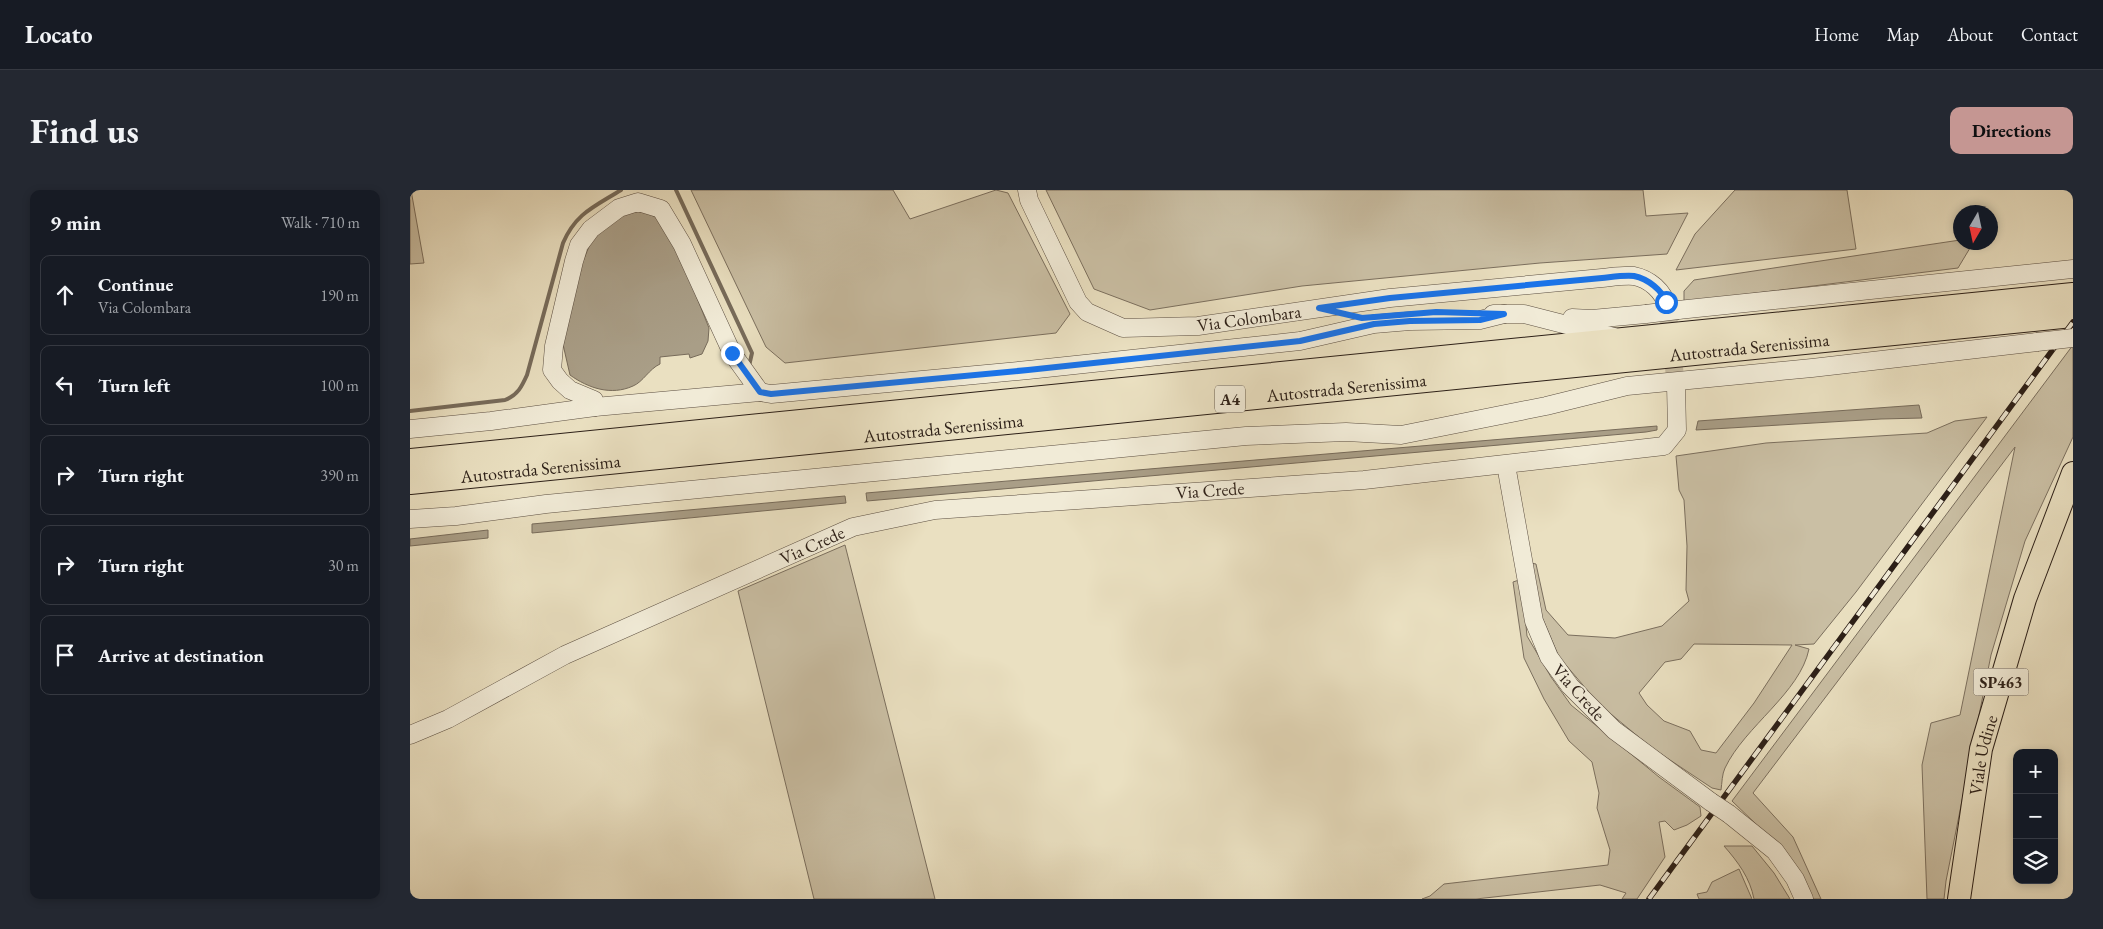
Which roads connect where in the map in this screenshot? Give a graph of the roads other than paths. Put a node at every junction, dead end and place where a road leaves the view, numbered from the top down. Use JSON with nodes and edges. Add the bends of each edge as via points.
{"nodes":[{"id":1,"x":1027,"y":190,"type":"edge"},
{"id":2,"x":2073,"y":269,"type":"edge"},
{"id":3,"x":2061,"y":306,"type":"edge"},
{"id":4,"x":1319,"y":308,"type":"junction"},
{"id":5,"x":1673,"y":309,"type":"junction"},
{"id":6,"x":1504,"y":314,"type":"junction"},
{"id":7,"x":1524,"y":314,"type":"junction"},
{"id":8,"x":2073,"y":338,"type":"edge"},
{"id":9,"x":1627,"y":340,"type":"junction"},
{"id":10,"x":1676,"y":385,"type":"tunnel mouth"},
{"id":11,"x":760,"y":392,"type":"junction"},
{"id":12,"x":595,"y":407,"type":"junction"},
{"id":13,"x":410,"y":429,"type":"edge"},
{"id":14,"x":410,"y":462,"type":"edge"},
{"id":15,"x":1506,"y":465,"type":"junction"},
{"id":16,"x":2073,"y":473,"type":"edge"},
{"id":17,"x":410,"y":481,"type":"edge"},
{"id":18,"x":410,"y":519,"type":"edge"},
{"id":19,"x":410,"y":735,"type":"edge"},
{"id":20,"x":1804,"y":899,"type":"edge"},
{"id":21,"x":1959,"y":899,"type":"edge"}],
"edges":[{"from":1,"to":4,"type":"street","name":"Via Colombara","via":[[1078,302],[1087,312],[1123,328],[1198,326]]},
{"from":2,"to":5,"type":"street"},
{"from":3,"to":9,"type":"highway","name":"Autostrada Serenissima","number":"A4"},
{"from":3,"to":17,"type":"highway","name":"Autostrada Serenissima","number":"A4"},
{"from":4,"to":5,"type":"street","name":"Via Colombara","via":[[1390,298],[1634,276],[1656,287]]},
{"from":4,"to":6,"type":"street","via":[[1362,318],[1436,312]]},
{"from":5,"to":7,"type":"street","bridge":true,"via":[[1592,319]]},
{"from":6,"to":7,"type":"street"},
{"from":6,"to":11,"type":"street","via":[[1480,320],[1374,324],[1300,341],[1028,370],[771,394]]},
{"from":7,"to":9,"type":"street"},
{"from":8,"to":18,"type":"street","bridge":true,"via":[[1627,386],[1401,435],[1346,432],[1246,436]]},
{"from":9,"to":14,"type":"highway","name":"Autostrada Serenissima","number":"A4"},
{"from":10,"to":15,"type":"street","via":[[1676,430],[1664,446]]},
{"from":11,"to":12,"type":"street"},
{"from":11,"to":12,"type":"street","via":[[732,353],[682,244],[661,209],[638,202],[619,208],[591,228],[579,245],[554,346],[552,370],[570,390],[594,400]]},
{"from":12,"to":13,"type":"street"},
{"from":15,"to":19,"type":"street","name":"Via Crede","via":[[1364,480],[934,510],[853,527],[564,655],[448,719]]},
{"from":15,"to":20,"type":"street","name":"Via Crede","bridge":true,"via":[[1534,621],[1549,657],[1570,686],[1614,730],[1775,851],[1795,879]]},
{"from":16,"to":21,"type":"main road","name":"Viale Udine","number":"SP463","via":[[2024,599],[1982,749]]}]}
